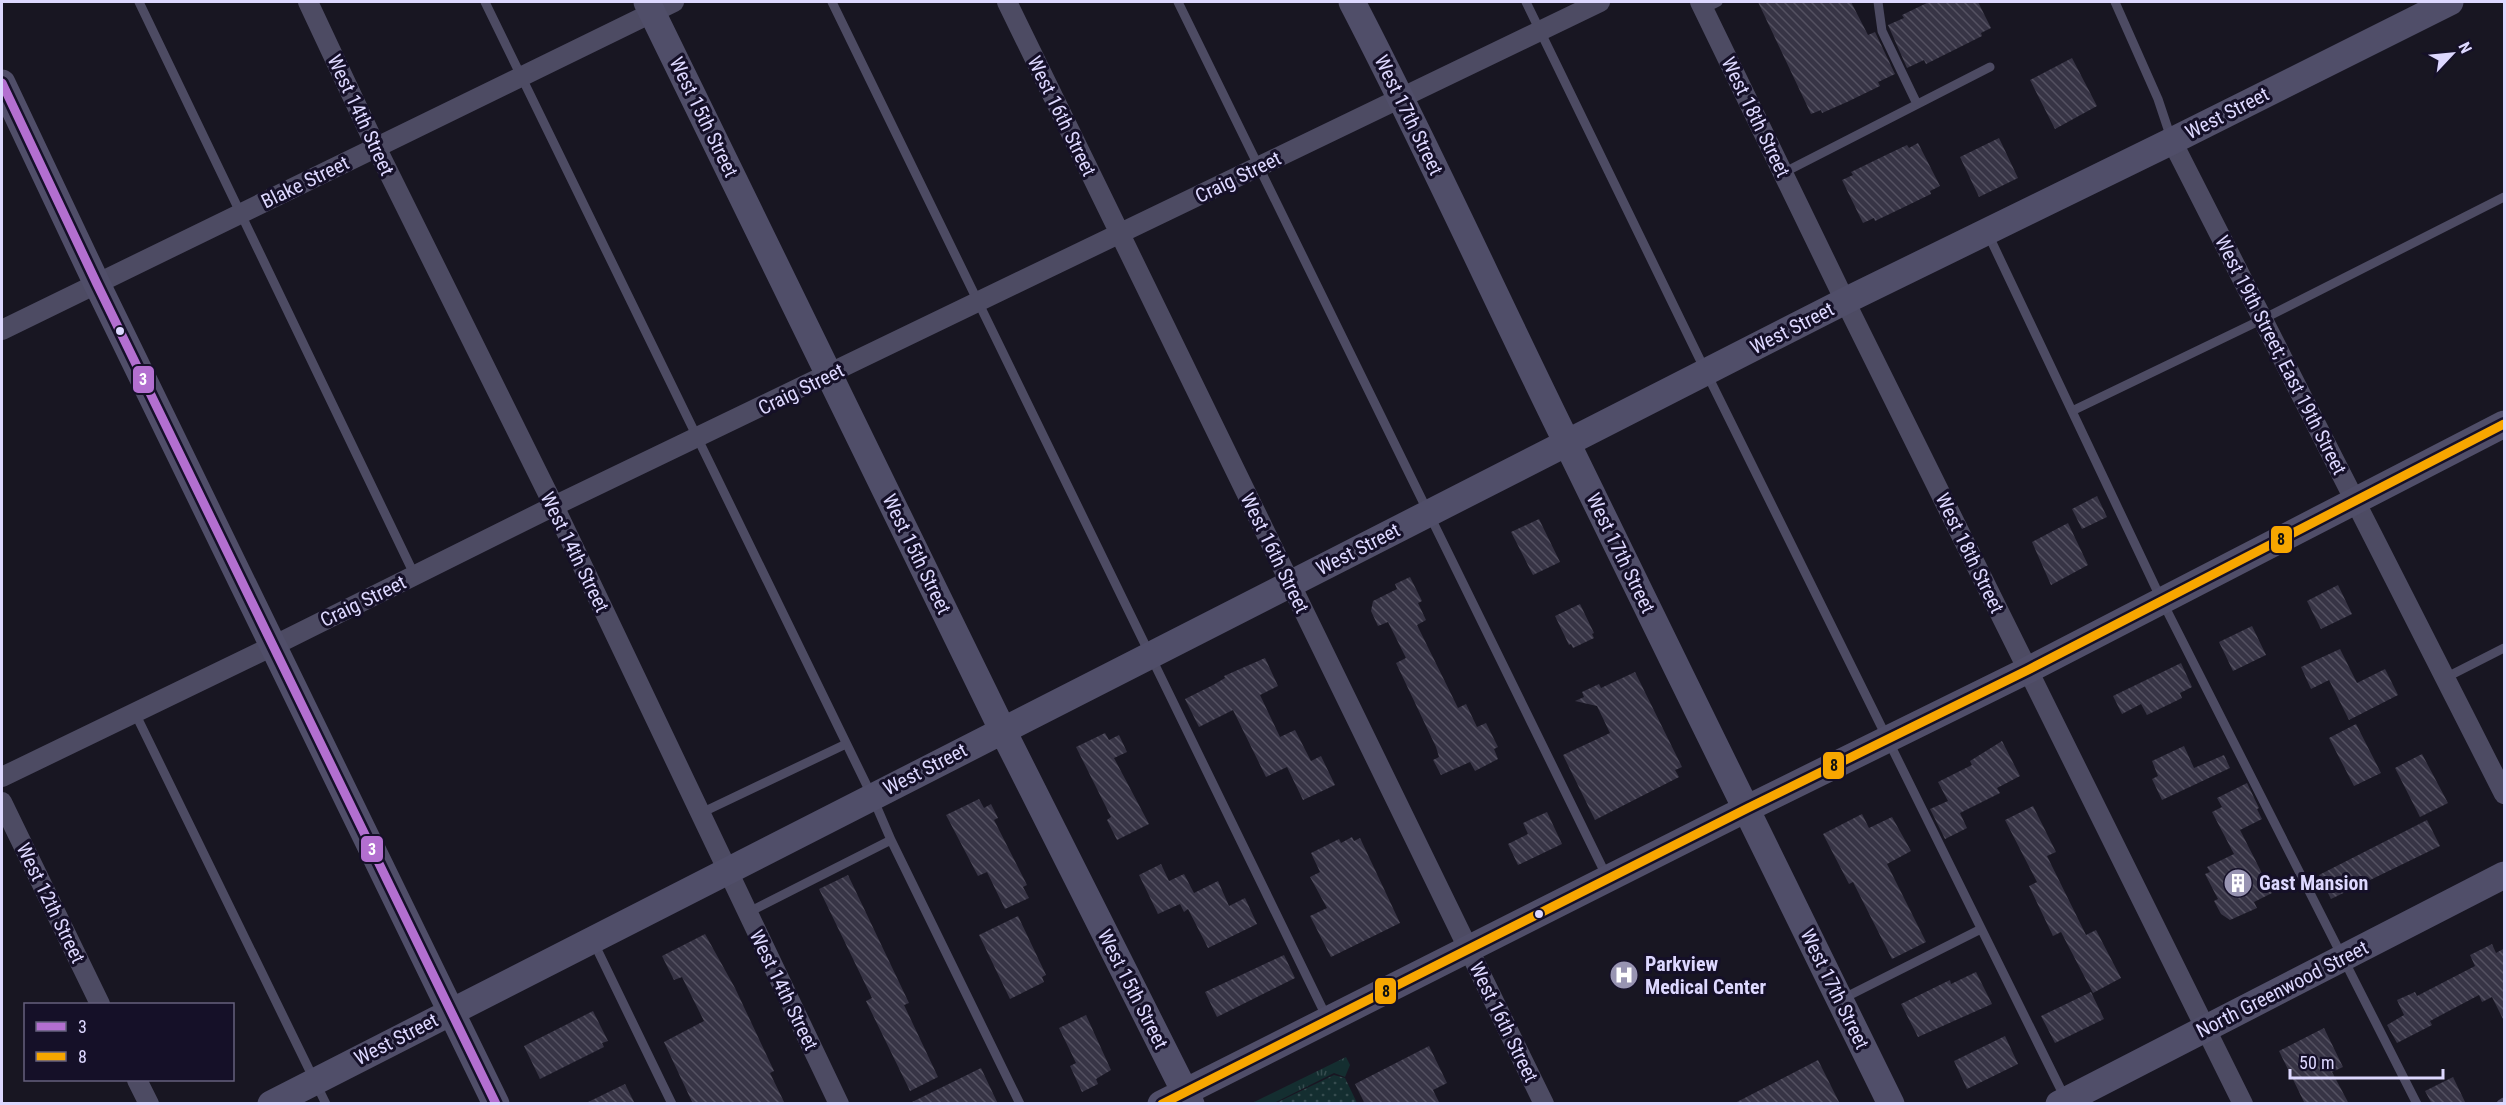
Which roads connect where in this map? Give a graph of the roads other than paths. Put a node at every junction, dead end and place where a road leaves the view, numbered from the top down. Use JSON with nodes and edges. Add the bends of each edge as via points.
{"nodes":[{"id":1,"x":139,"y":2,"type":"edge"},
{"id":2,"x":308,"y":2,"type":"edge"},
{"id":3,"x":485,"y":2,"type":"edge"},
{"id":4,"x":832,"y":2,"type":"edge"},
{"id":5,"x":1007,"y":2,"type":"edge"},
{"id":6,"x":1178,"y":2,"type":"edge"},
{"id":7,"x":1352,"y":2,"type":"edge"},
{"id":8,"x":1526,"y":2,"type":"edge"},
{"id":9,"x":1600,"y":2,"type":"edge"},
{"id":10,"x":1878,"y":2,"type":"edge"},
{"id":11,"x":2115,"y":2,"type":"edge"},
{"id":12,"x":2450,"y":2,"type":"edge"},
{"id":13,"x":1708,"y":4,"type":"edge"},
{"id":14,"x":658,"y":5,"type":"edge"},
{"id":15,"x":1540,"y":30,"type":"junction"},
{"id":16,"x":1990,"y":67,"type":"dead end"},
{"id":17,"x":522,"y":76,"type":"junction"},
{"id":18,"x":2,"y":83,"type":"edge"},
{"id":19,"x":1401,"y":96,"type":"junction"},
{"id":20,"x":1917,"y":104,"type":"junction"},
{"id":21,"x":2172,"y":141,"type":"junction"},
{"id":22,"x":376,"y":147,"type":"junction"},
{"id":23,"x":1259,"y":166,"type":"junction"},
{"id":24,"x":1783,"y":172,"type":"junction"},
{"id":25,"x":2505,"y":197,"type":"edge"},
{"id":26,"x":241,"y":213,"type":"junction"},
{"id":27,"x":1987,"y":232,"type":"junction"},
{"id":28,"x":1120,"y":234,"type":"junction"},
{"id":29,"x":97,"y":284,"type":"junction"},
{"id":30,"x":1845,"y":301,"type":"junction"},
{"id":31,"x":978,"y":303,"type":"junction"},
{"id":32,"x":2263,"y":319,"type":"junction"},
{"id":33,"x":2,"y":330,"type":"edge"},
{"id":34,"x":1706,"y":372,"type":"junction"},
{"id":35,"x":830,"y":375,"type":"junction"},
{"id":36,"x":2072,"y":411,"type":"junction"},
{"id":37,"x":2505,"y":424,"type":"edge"},
{"id":38,"x":696,"y":439,"type":"junction"},
{"id":39,"x":1567,"y":444,"type":"junction"},
{"id":40,"x":2355,"y":500,"type":"junction"},
{"id":41,"x":554,"y":506,"type":"junction"},
{"id":42,"x":1429,"y":513,"type":"junction"},
{"id":43,"x":415,"y":576,"type":"junction"},
{"id":44,"x":1290,"y":583,"type":"junction"},
{"id":45,"x":2162,"y":601,"type":"junction"},
{"id":46,"x":273,"y":646,"type":"junction"},
{"id":47,"x":2505,"y":648,"type":"edge"},
{"id":48,"x":1151,"y":654,"type":"junction"},
{"id":49,"x":2028,"y":670,"type":"junction"},
{"id":50,"x":2445,"y":678,"type":"junction"},
{"id":51,"x":135,"y":713,"type":"junction"},
{"id":52,"x":1002,"y":729,"type":"junction"},
{"id":53,"x":1888,"y":739,"type":"junction"},
{"id":54,"x":846,"y":744,"type":"junction"},
{"id":55,"x":2,"y":777,"type":"edge"},
{"id":56,"x":2505,"y":795,"type":"edge"},
{"id":57,"x":872,"y":796,"type":"junction"},
{"id":58,"x":2,"y":802,"type":"edge"},
{"id":59,"x":1748,"y":808,"type":"junction"},
{"id":60,"x":699,"y":814,"type":"junction"},
{"id":61,"x":891,"y":840,"type":"junction"},
{"id":62,"x":726,"y":871,"type":"junction"},
{"id":63,"x":2505,"y":875,"type":"edge"},
{"id":64,"x":1608,"y":879,"type":"junction"},
{"id":65,"x":747,"y":914,"type":"junction"},
{"id":66,"x":1981,"y":929,"type":"junction"},
{"id":67,"x":591,"y":939,"type":"junction"},
{"id":68,"x":1469,"y":950,"type":"junction"},
{"id":69,"x":2343,"y":958,"type":"junction"},
{"id":70,"x":1840,"y":1000,"type":"junction"},
{"id":71,"x":99,"y":1003,"type":"edge"},
{"id":72,"x":450,"y":1011,"type":"junction"},
{"id":73,"x":1328,"y":1020,"type":"junction"},
{"id":74,"x":2205,"y":1028,"type":"junction"},
{"id":75,"x":138,"y":1081,"type":"edge"},
{"id":76,"x":320,"y":1092,"type":"edge"},
{"id":77,"x":1188,"y":1097,"type":"edge"},
{"id":78,"x":2064,"y":1102,"type":"edge"},
{"id":79,"x":149,"y":1104,"type":"edge"},
{"id":80,"x":271,"y":1104,"type":"edge"},
{"id":81,"x":496,"y":1104,"type":"edge"},
{"id":82,"x":672,"y":1104,"type":"edge"},
{"id":83,"x":839,"y":1104,"type":"edge"},
{"id":84,"x":1020,"y":1104,"type":"edge"},
{"id":85,"x":1161,"y":1104,"type":"edge"},
{"id":86,"x":1544,"y":1104,"type":"edge"},
{"id":87,"x":1891,"y":1104,"type":"edge"},
{"id":88,"x":2243,"y":1104,"type":"edge"},
{"id":89,"x":2417,"y":1104,"type":"edge"}],
"edges":[{"from":1,"to":26,"type":"lane"},
{"from":2,"to":22,"type":"street","name":"West 14th Street"},
{"from":3,"to":17,"type":"lane"},
{"from":4,"to":31,"type":"lane"},
{"from":5,"to":28,"type":"street","name":"West 16th Street"},
{"from":6,"to":23,"type":"lane"},
{"from":7,"to":19,"type":"street","name":"West 17th Street"},
{"from":8,"to":15,"type":"lane"},
{"from":9,"to":15,"type":"street","name":"Craig Street"},
{"from":10,"to":20,"type":"lane","via":[[1882,31]]},
{"from":11,"to":21,"type":"lane"},
{"from":12,"to":21,"type":"street","name":"West Street"},
{"from":13,"to":24,"type":"street","name":"West 18th Street"},
{"from":14,"to":17,"type":"street","name":"Blake Street"},
{"from":14,"to":35,"type":"street","name":"West 15th Street"},
{"from":15,"to":19,"type":"street","name":"Craig Street"},
{"from":15,"to":34,"type":"lane"},
{"from":16,"to":20,"type":"lane"},
{"from":17,"to":22,"type":"street","name":"Blake Street"},
{"from":17,"to":38,"type":"lane"},
{"from":18,"to":29,"type":"street"},
{"from":19,"to":23,"type":"street","name":"Craig Street"},
{"from":19,"to":39,"type":"street","name":"West 17th Street"},
{"from":20,"to":24,"type":"lane"},
{"from":21,"to":27,"type":"street","name":"West Street"},
{"from":21,"to":32,"type":"street","name":"West 19th Street; East 19th Street"},
{"from":22,"to":26,"type":"street","name":"Blake Street"},
{"from":22,"to":41,"type":"street","name":"West 14th Street"},
{"from":23,"to":28,"type":"street","name":"Craig Street"},
{"from":23,"to":42,"type":"lane"},
{"from":24,"to":30,"type":"street","name":"West 18th Street"},
{"from":25,"to":32,"type":"lane"},
{"from":26,"to":29,"type":"street","name":"Blake Street"},
{"from":26,"to":43,"type":"lane"},
{"from":27,"to":30,"type":"street","name":"West Street"},
{"from":27,"to":36,"type":"lane"},
{"from":28,"to":31,"type":"street","name":"Craig Street"},
{"from":28,"to":44,"type":"street","name":"West 16th Street"},
{"from":29,"to":33,"type":"street","name":"Blake Street"},
{"from":29,"to":46,"type":"street"},
{"from":30,"to":34,"type":"street","name":"West Street"},
{"from":30,"to":49,"type":"street","name":"West 18th Street"},
{"from":31,"to":35,"type":"street","name":"Craig Street"},
{"from":31,"to":48,"type":"lane"},
{"from":32,"to":36,"type":"lane"},
{"from":32,"to":40,"type":"street","name":"West 19th Street; East 19th Street"},
{"from":34,"to":39,"type":"street","name":"West Street"},
{"from":34,"to":53,"type":"lane"},
{"from":35,"to":38,"type":"street","name":"Craig Street"},
{"from":35,"to":52,"type":"street","name":"West 15th Street"},
{"from":36,"to":45,"type":"lane"},
{"from":37,"to":40,"type":"street"},
{"from":38,"to":41,"type":"street","name":"Craig Street"},
{"from":38,"to":54,"type":"lane"},
{"from":39,"to":42,"type":"street","name":"West Street"},
{"from":39,"to":59,"type":"street","name":"West 17th Street"},
{"from":40,"to":45,"type":"street"},
{"from":40,"to":50,"type":"street","name":"West 19th Street; East 19th Street"},
{"from":41,"to":43,"type":"street","name":"Craig Street"},
{"from":41,"to":60,"type":"street","name":"West 14th Street"},
{"from":42,"to":44,"type":"street","name":"West Street"},
{"from":42,"to":64,"type":"lane"},
{"from":43,"to":46,"type":"street","name":"Craig Street"},
{"from":44,"to":48,"type":"street","name":"West Street"},
{"from":44,"to":68,"type":"street","name":"West 16th Street"},
{"from":45,"to":49,"type":"street"},
{"from":45,"to":69,"type":"lane"},
{"from":46,"to":51,"type":"street","name":"Craig Street"},
{"from":46,"to":72,"type":"street"},
{"from":47,"to":50,"type":"lane"},
{"from":48,"to":52,"type":"street","name":"West Street"},
{"from":48,"to":73,"type":"lane"},
{"from":49,"to":53,"type":"street"},
{"from":49,"to":74,"type":"street","name":"West 18th Street"},
{"from":50,"to":56,"type":"street","name":"West 19th Street; East 19th Street"},
{"from":51,"to":55,"type":"street","name":"Craig Street"},
{"from":51,"to":76,"type":"lane"},
{"from":52,"to":57,"type":"street","name":"West Street"},
{"from":52,"to":77,"type":"street","name":"West 15th Street"},
{"from":53,"to":59,"type":"street"},
{"from":53,"to":66,"type":"lane"},
{"from":54,"to":57,"type":"lane"},
{"from":54,"to":60,"type":"lane"},
{"from":57,"to":61,"type":"lane"},
{"from":57,"to":62,"type":"street","name":"West Street"},
{"from":58,"to":71,"type":"street","name":"West 12th Street"},
{"from":59,"to":64,"type":"street"},
{"from":59,"to":70,"type":"street","name":"West 17th Street"},
{"from":60,"to":62,"type":"street","name":"West 14th Street"},
{"from":61,"to":65,"type":"lane"},
{"from":61,"to":84,"type":"lane"},
{"from":62,"to":65,"type":"street","name":"West 14th Street"},
{"from":62,"to":67,"type":"street","name":"West Street"},
{"from":63,"to":69,"type":"street","name":"North Greenwood Street"},
{"from":64,"to":68,"type":"street"},
{"from":65,"to":83,"type":"street","name":"West 14th Street"},
{"from":66,"to":70,"type":"lane"},
{"from":66,"to":78,"type":"lane"},
{"from":67,"to":72,"type":"street","name":"West Street"},
{"from":67,"to":82,"type":"lane"},
{"from":68,"to":73,"type":"street"},
{"from":68,"to":86,"type":"street","name":"West 16th Street"},
{"from":69,"to":74,"type":"street","name":"North Greenwood Street"},
{"from":69,"to":89,"type":"lane"},
{"from":70,"to":87,"type":"street","name":"West 17th Street"},
{"from":72,"to":76,"type":"street","name":"West Street"},
{"from":72,"to":81,"type":"street"},
{"from":73,"to":77,"type":"street"},
{"from":74,"to":78,"type":"street","name":"North Greenwood Street"},
{"from":74,"to":88,"type":"street","name":"West 18th Street"},
{"from":75,"to":79,"type":"street"},
{"from":76,"to":80,"type":"street","name":"West Street"},
{"from":77,"to":85,"type":"street"}]}
